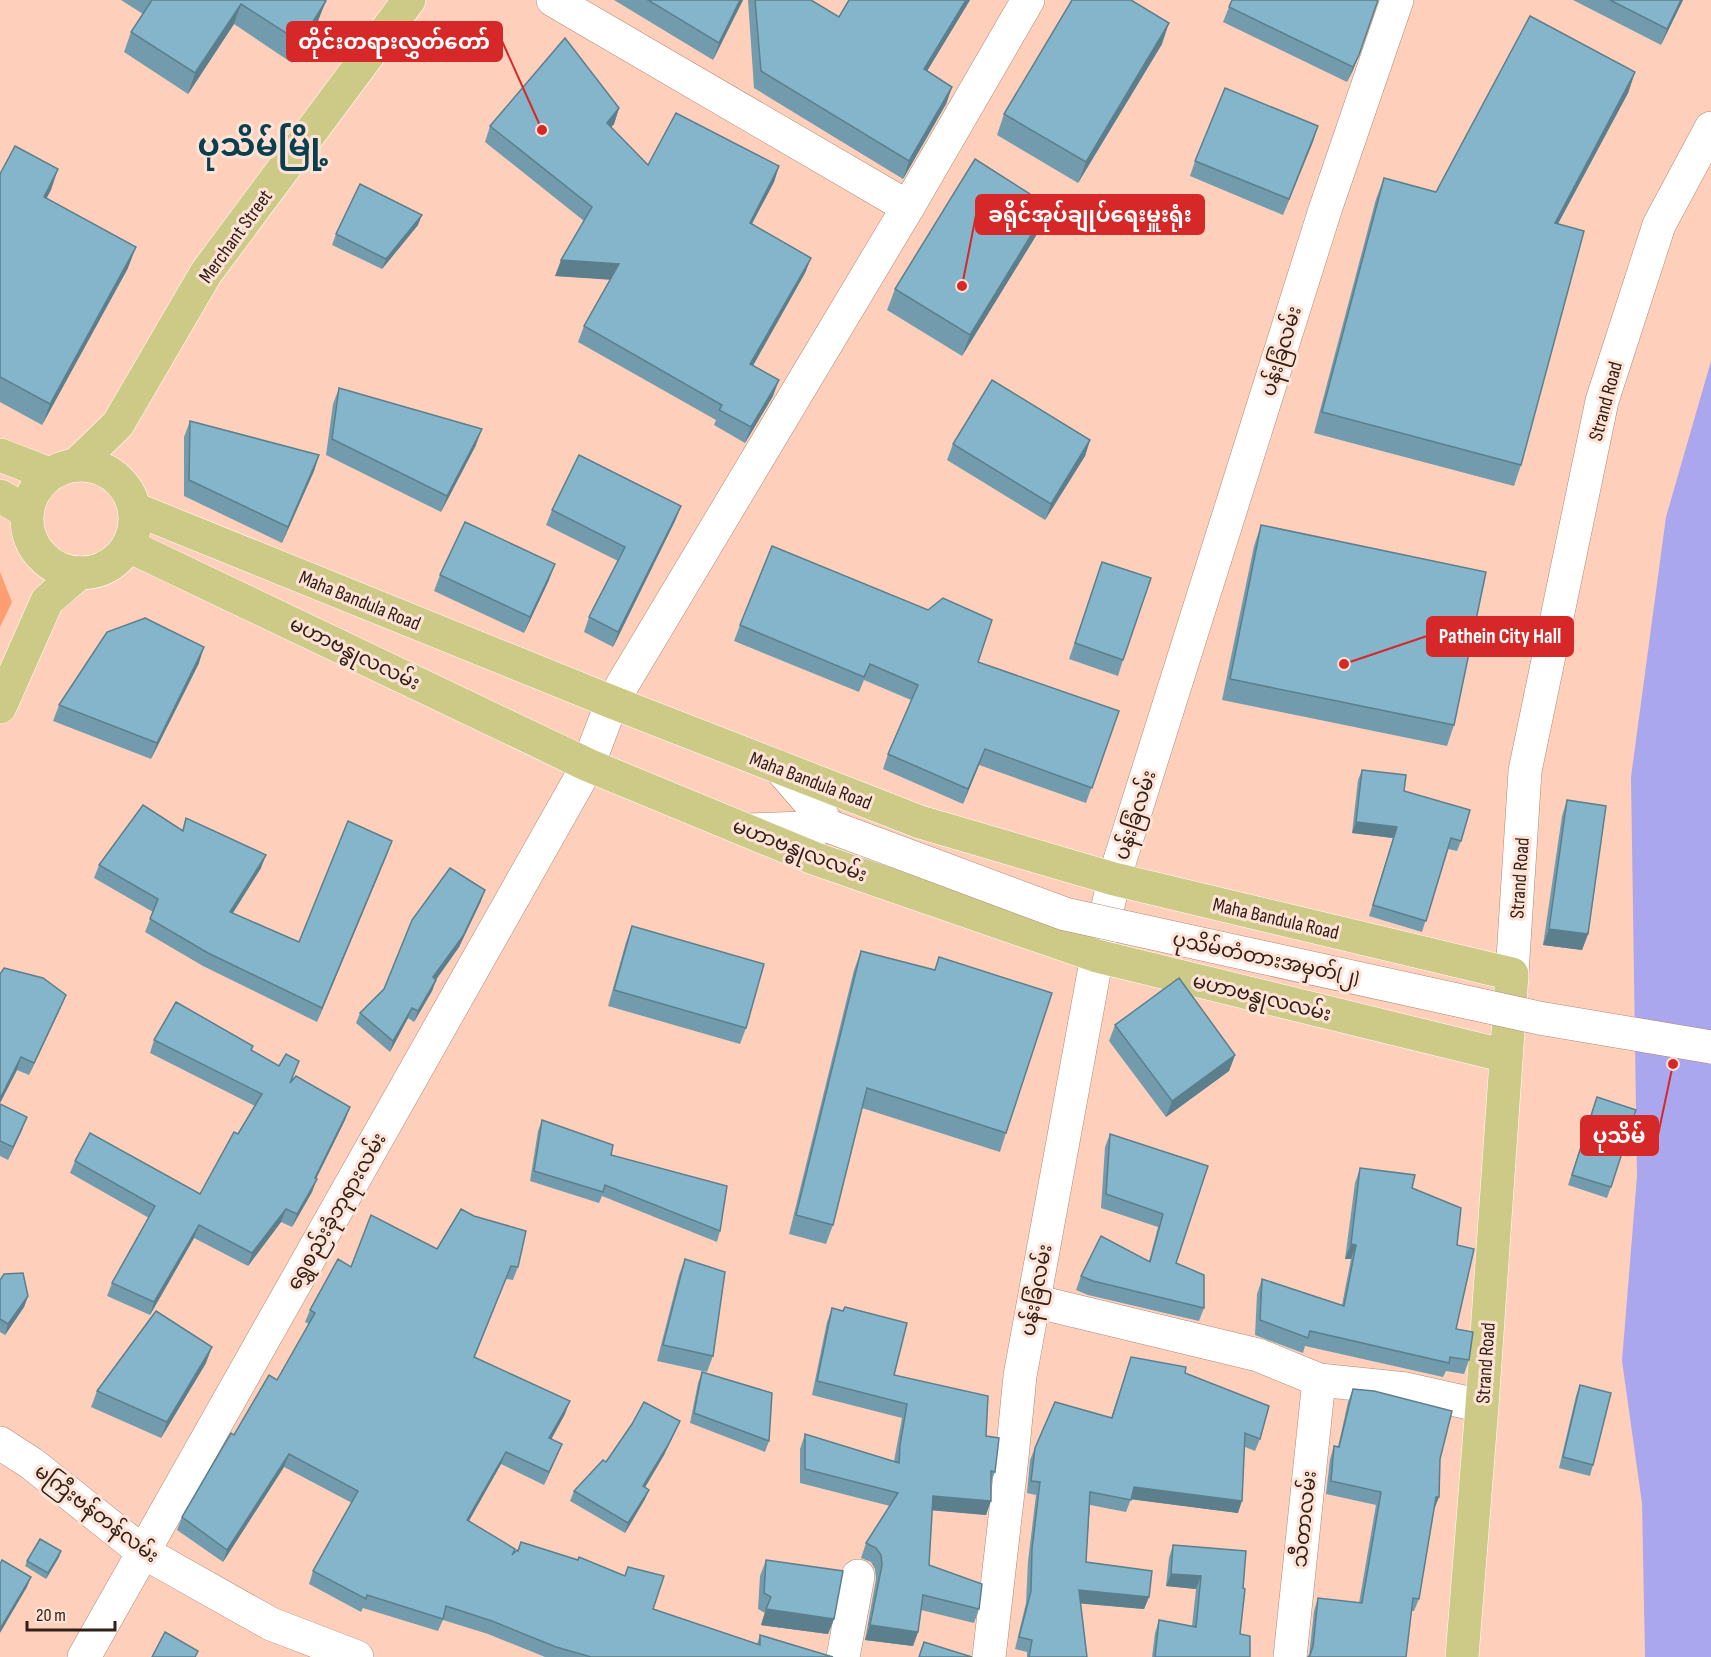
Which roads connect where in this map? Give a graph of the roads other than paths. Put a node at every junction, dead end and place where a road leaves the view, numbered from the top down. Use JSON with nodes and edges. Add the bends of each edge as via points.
{"nodes":[{"id":1,"x":409,"y":0,"type":"edge"},
{"id":2,"x":553,"y":0,"type":"edge"},
{"id":3,"x":1028,"y":0,"type":"edge"},
{"id":4,"x":1397,"y":0,"type":"edge"},
{"id":5,"x":1711,"y":128,"type":"edge"},
{"id":6,"x":908,"y":207,"type":"junction"},
{"id":7,"x":118,"y":424,"type":"junction"},
{"id":8,"x":0,"y":455,"type":"edge"},
{"id":9,"x":62,"y":470,"type":"junction"},
{"id":10,"x":114,"y":476,"type":"junction"},
{"id":11,"x":14,"y":504,"type":"edge"},
{"id":12,"x":135,"y":509,"type":"junction"},
{"id":13,"x":129,"y":546,"type":"junction"},
{"id":14,"x":41,"y":554,"type":"junction"},
{"id":15,"x":79,"y":573,"type":"junction"},
{"id":16,"x":47,"y":601,"type":"junction"},
{"id":17,"x":612,"y":702,"type":"junction"},
{"id":18,"x":0,"y":707,"type":"edge"},
{"id":19,"x":588,"y":765,"type":"junction"},
{"id":20,"x":779,"y":767,"type":"junction"},
{"id":21,"x":831,"y":827,"type":"junction"},
{"id":22,"x":748,"y":830,"type":"junction"},
{"id":23,"x":1114,"y":879,"type":"junction"},
{"id":24,"x":1098,"y":956,"type":"junction"},
{"id":25,"x":1512,"y":974,"type":"junction"},
{"id":26,"x":1711,"y":1047,"type":"edge"},
{"id":27,"x":1506,"y":1056,"type":"junction"},
{"id":28,"x":1034,"y":1301,"type":"junction"},
{"id":29,"x":1319,"y":1380,"type":"junction"},
{"id":30,"x":1482,"y":1406,"type":"junction"},
{"id":31,"x":0,"y":1443,"type":"edge"},
{"id":32,"x":143,"y":1552,"type":"junction"},
{"id":33,"x":858,"y":1576,"type":"dead end"},
{"id":34,"x":84,"y":1657,"type":"edge"},
{"id":35,"x":357,"y":1657,"type":"edge"},
{"id":36,"x":843,"y":1657,"type":"edge"},
{"id":37,"x":989,"y":1657,"type":"edge"},
{"id":38,"x":1290,"y":1657,"type":"edge"},
{"id":39,"x":1462,"y":1657,"type":"edge"}],
"edges":[{"from":1,"to":7,"type":"main road","name":"Merchant Street","via":[[206,273]]},
{"from":2,"to":6,"type":"street"},
{"from":3,"to":6,"type":"street","name":"ရွှေစည်းခုံဘုရားလမ်း"},
{"from":4,"to":23,"type":"street","name":"ပန်းခြံလမ်း","via":[[1325,210]]},
{"from":5,"to":25,"type":"street","name":"Strand Road","via":[[1659,225],[1602,401],[1525,771]]},
{"from":6,"to":17,"type":"street","name":"ရွှေစည်းခုံဘုရားလမ်း"},
{"from":7,"to":9,"type":"main road","name":"Merchant Street"},
{"from":7,"to":10,"type":"main road","name":"Merchant Street"},
{"from":8,"to":9,"type":"main road"},
{"from":9,"to":10,"type":"main road","via":[[97,467]]},
{"from":9,"to":11,"type":"main road","via":[[39,485],[31,497]]},
{"from":10,"to":12,"type":"main road","via":[[128,490]]},
{"from":11,"to":14,"type":"main road"},
{"from":12,"to":13,"type":"main road"},
{"from":12,"to":17,"type":"main road","name":"Maha Bandula Road"},
{"from":13,"to":15,"type":"main road","via":[[109,567]]},
{"from":13,"to":19,"type":"main road","name":"မဟာဗန္ဓုလလမ်း"},
{"from":14,"to":15,"type":"main road","via":[[64,571]]},
{"from":14,"to":16,"type":"main road"},
{"from":15,"to":16,"type":"main road"},
{"from":16,"to":18,"type":"main road"},
{"from":17,"to":19,"type":"street","name":"ရွှေစည်းခုံဘုရားလမ်း"},
{"from":17,"to":20,"type":"main road","name":"Maha Bandula Road"},
{"from":19,"to":22,"type":"main road","name":"မဟာဗန္ဓုလလမ်း"},
{"from":19,"to":32,"type":"street","name":"ရွှေစည်းခုံဘုရားလမ်း"},
{"from":20,"to":21,"type":"street"},
{"from":20,"to":23,"type":"main road","name":"Maha Bandula Road","via":[[920,822]]},
{"from":21,"to":22,"type":"street"},
{"from":21,"to":26,"type":"street","name":"ပုသိမ်တံတားအမှတ်(၂)","bridge":true,"via":[[1065,914],[1539,1018]]},
{"from":22,"to":24,"type":"main road","name":"မဟာဗန္ဓုလလမ်း","via":[[816,859]]},
{"from":23,"to":24,"type":"street","name":"ပန်းခြံလမ်း"},
{"from":23,"to":25,"type":"main road","name":"Maha Bandula Road"},
{"from":24,"to":27,"type":"main road","name":"မဟာဗန္ဓုလလမ်း"},
{"from":24,"to":28,"type":"street","name":"ပန်းခြံလမ်း"},
{"from":25,"to":27,"type":"main road","name":"Strand Road"},
{"from":27,"to":30,"type":"main road","name":"Strand Road"},
{"from":28,"to":29,"type":"street","via":[[1258,1355]]},
{"from":28,"to":37,"type":"street","name":"ပန်းခြံလမ်း","via":[[1020,1376]]},
{"from":29,"to":30,"type":"street","via":[[1406,1389]]},
{"from":29,"to":38,"type":"street","name":"သီတာလမ်း"},
{"from":30,"to":39,"type":"main road","name":"Strand Road"},
{"from":31,"to":32,"type":"street","name":"မကြီးဗန်တန်လမ်း","via":[[30,1462]]},
{"from":32,"to":34,"type":"street","name":"ရွှေစည်းခုံဘုရားလမ်း"},
{"from":32,"to":35,"type":"street","name":"မကြီးဗန်တန်လမ်း","via":[[271,1624]]},
{"from":33,"to":36,"type":"street"}]}
